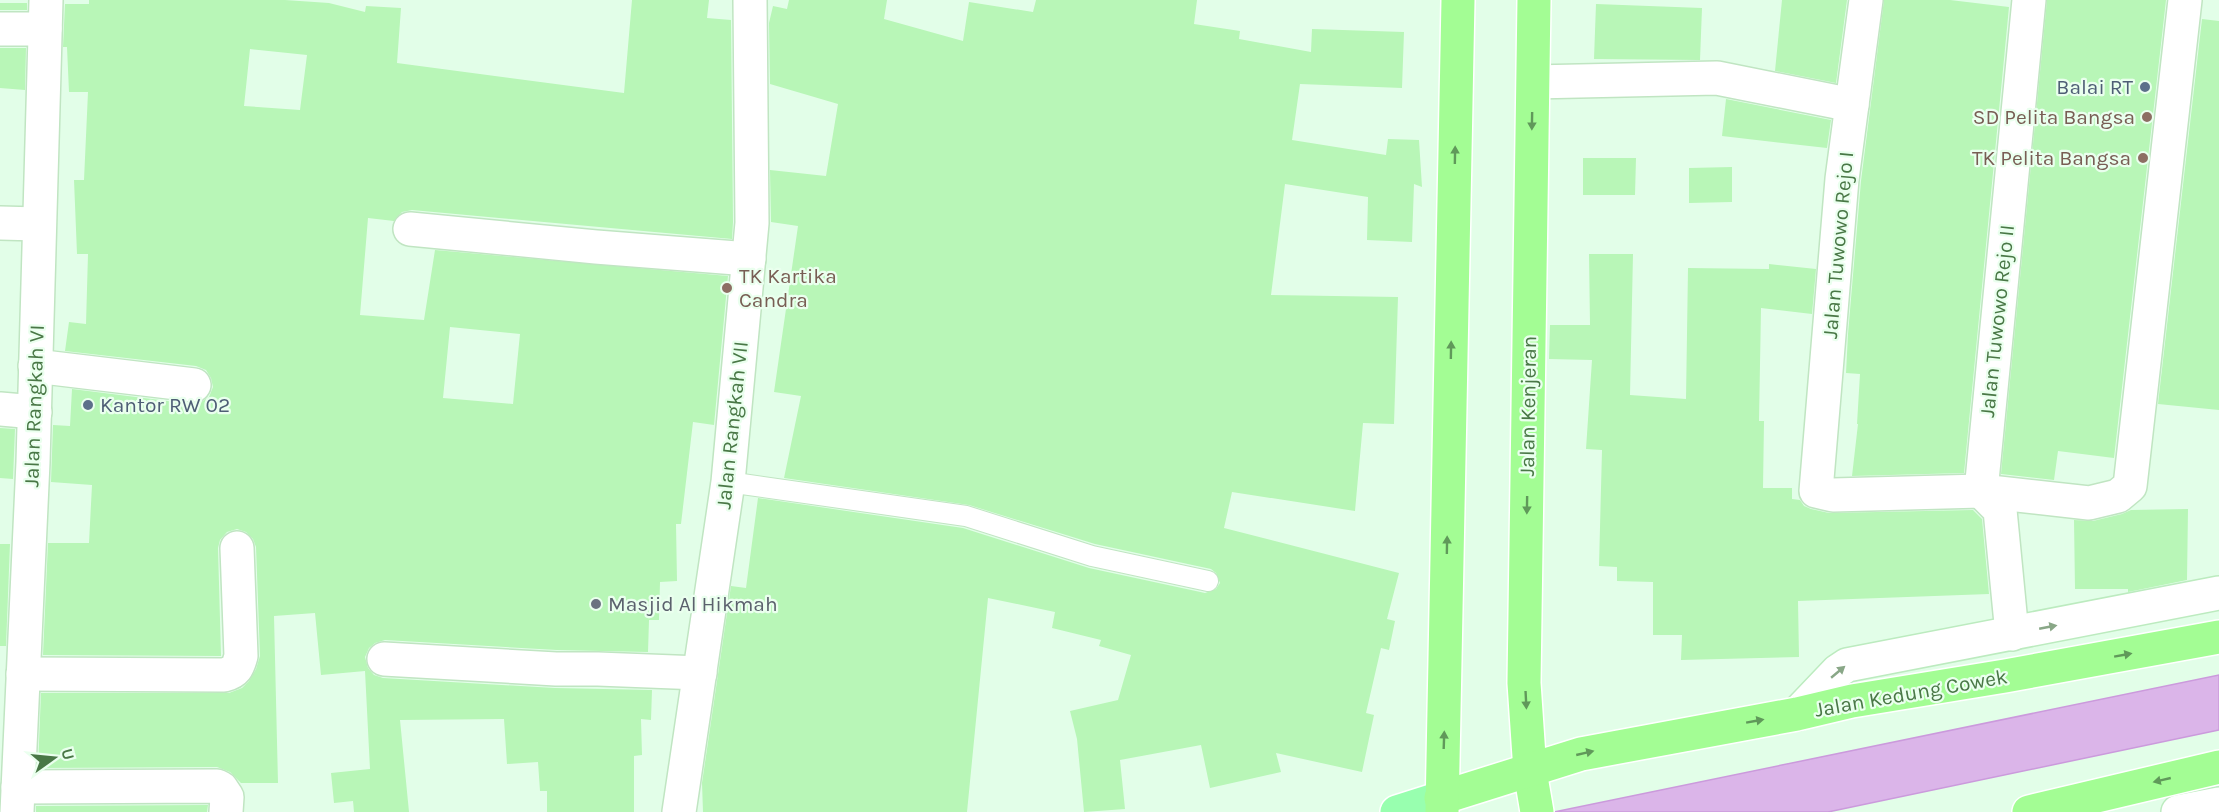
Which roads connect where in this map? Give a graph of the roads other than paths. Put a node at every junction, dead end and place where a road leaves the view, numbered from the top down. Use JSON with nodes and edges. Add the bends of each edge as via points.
{"nodes":[{"id":1,"x":750,"y":0,"type":"edge"},
{"id":2,"x":1458,"y":0,"type":"edge"},
{"id":3,"x":1534,"y":0,"type":"edge"},
{"id":4,"x":1866,"y":0,"type":"edge"},
{"id":5,"x":2029,"y":0,"type":"edge"},
{"id":6,"x":2185,"y":0,"type":"edge"},
{"id":7,"x":45,"y":14,"type":"edge"},
{"id":8,"x":0,"y":29,"type":"edge"},
{"id":9,"x":1533,"y":82,"type":"junction"},
{"id":10,"x":1852,"y":105,"type":"junction"},
{"id":11,"x":0,"y":223,"type":"edge"},
{"id":12,"x":38,"y":224,"type":"junction"},
{"id":13,"x":410,"y":229,"type":"dead end"},
{"id":14,"x":749,"y":259,"type":"junction"},
{"id":15,"x":35,"y":366,"type":"junction"},
{"id":16,"x":194,"y":385,"type":"dead end"},
{"id":17,"x":0,"y":409,"type":"edge"},
{"id":18,"x":35,"y":412,"type":"junction"},
{"id":19,"x":728,"y":482,"type":"junction"},
{"id":20,"x":1981,"y":491,"type":"junction"},
{"id":21,"x":237,"y":548,"type":"dead end"},
{"id":22,"x":1208,"y":581,"type":"dead end"},
{"id":23,"x":2219,"y":593,"type":"edge"},
{"id":24,"x":13,"y":597,"type":"edge"},
{"id":25,"x":2012,"y":634,"type":"junction"},
{"id":26,"x":2219,"y":637,"type":"edge"},
{"id":27,"x":384,"y":659,"type":"dead end"},
{"id":28,"x":700,"y":673,"type":"junction"},
{"id":29,"x":23,"y":674,"type":"junction"},
{"id":30,"x":1797,"y":714,"type":"junction"},
{"id":31,"x":2219,"y":767,"type":"edge"},
{"id":32,"x":1534,"y":793,"type":"edge"},
{"id":33,"x":18,"y":799,"type":"edge"},
{"id":34,"x":2219,"y":804,"type":"edge"},
{"id":35,"x":1442,"y":805,"type":"edge"},
{"id":36,"x":226,"y":812,"type":"edge"},
{"id":37,"x":679,"y":812,"type":"edge"},
{"id":38,"x":1396,"y":812,"type":"edge"},
{"id":39,"x":2028,"y":812,"type":"edge"},
{"id":40,"x":2178,"y":812,"type":"edge"}],
"edges":[{"from":1,"to":14,"type":"street","name":"Jalan Rangkah VII"},
{"from":35,"to":2,"type":"highway","one_way":true},
{"from":3,"to":9,"type":"highway","name":"Jalan Kenjeran"},
{"from":4,"to":10,"type":"street","name":"Jalan Tuwowo Rejo I"},
{"from":5,"to":20,"type":"street","name":"Jalan Tuwowo Rejo II"},
{"from":6,"to":20,"type":"street","via":[[2130,486],[2118,496],[2089,503]]},
{"from":7,"to":8,"type":"street"},
{"from":7,"to":12,"type":"street","name":"Jalan Rangkah VI"},
{"from":9,"to":10,"type":"street","via":[[1717,78]]},
{"from":9,"to":32,"type":"highway","name":"Jalan Kenjeran","one_way":true,"via":[[1524,683]]},
{"from":10,"to":20,"type":"street","name":"Jalan Tuwowo Rejo I","via":[[1842,179],[1816,491],[1833,495]]},
{"from":11,"to":12,"type":"street"},
{"from":12,"to":15,"type":"street","name":"Jalan Rangkah VI"},
{"from":13,"to":14,"type":"street"},
{"from":14,"to":19,"type":"street","name":"Jalan Rangkah VII"},
{"from":15,"to":16,"type":"street"},
{"from":15,"to":18,"type":"street","name":"Jalan Rangkah VI"},
{"from":17,"to":18,"type":"street"},
{"from":18,"to":24,"type":"street","name":"Jalan Rangkah VI"},
{"from":19,"to":22,"type":"lane","via":[[966,516],[1092,556]]},
{"from":19,"to":28,"type":"street","name":"Jalan Rangkah VII"},
{"from":20,"to":25,"type":"street","via":[[2001,510]]},
{"from":21,"to":29,"type":"street","via":[[241,656],[234,672]]},
{"from":25,"to":23,"type":"street","name":"Jalan Kedung Cowek","one_way":true},
{"from":24,"to":29,"type":"street","name":"Jalan Rangkah VI"},
{"from":30,"to":25,"type":"street","name":"Jalan Kedung Cowek","one_way":true,"via":[[1847,665]]},
{"from":30,"to":26,"type":"highway","name":"Jalan Kedung Cowek","one_way":true},
{"from":27,"to":28,"type":"street"},
{"from":28,"to":37,"type":"street","name":"Jalan Rangkah VII"},
{"from":29,"to":33,"type":"street","name":"Jalan Rangkah VI"},
{"from":32,"to":30,"type":"highway","one_way":true,"via":[[1581,754]]},
{"from":31,"to":39,"type":"highway","one_way":true},
{"from":32,"to":35,"type":"highway"},
{"from":33,"to":36,"type":"street","via":[[216,786],[227,797]]},
{"from":34,"to":40,"type":"street"},
{"from":35,"to":38,"type":"main road"}]}
